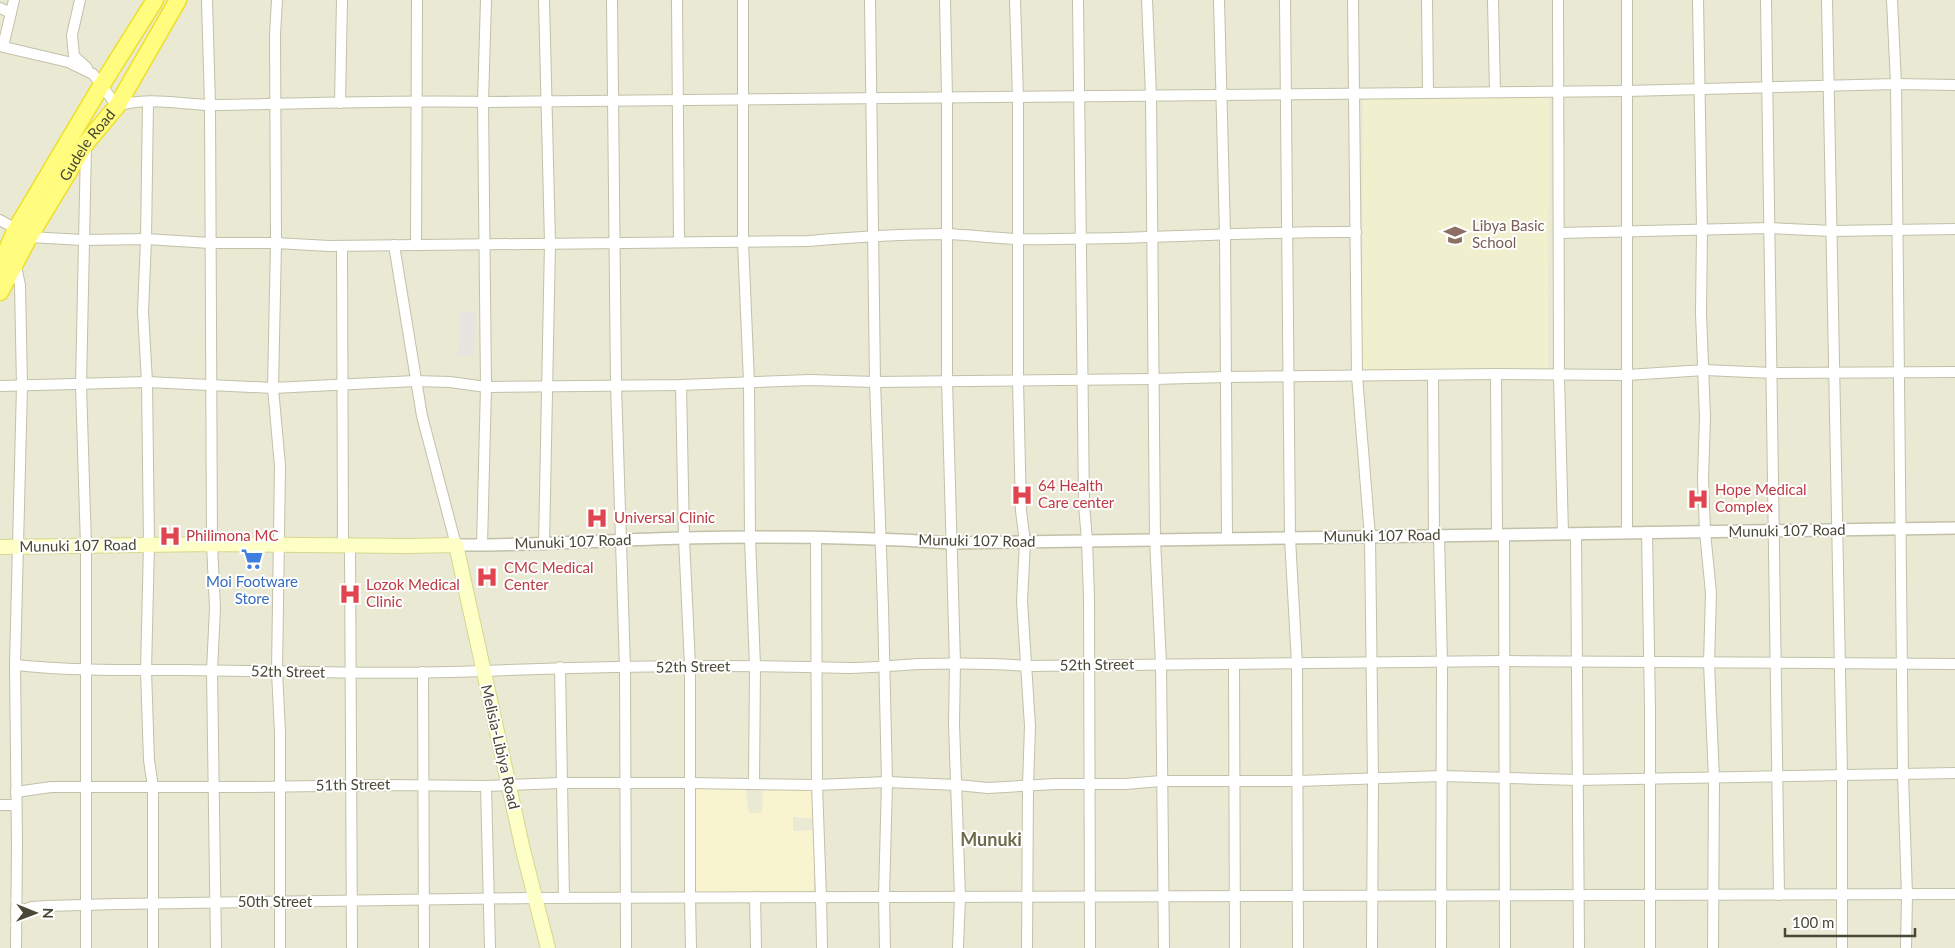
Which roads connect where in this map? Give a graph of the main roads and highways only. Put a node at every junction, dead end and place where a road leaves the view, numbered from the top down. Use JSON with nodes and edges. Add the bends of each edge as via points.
{"nodes":[{"id":1,"x":155,"y":0,"type":"edge"},
{"id":2,"x":178,"y":0,"type":"edge"},
{"id":3,"x":22,"y":233,"type":"junction"},
{"id":4,"x":7,"y":264,"type":"edge"},
{"id":5,"x":0,"y":292,"type":"edge"},
{"id":6,"x":456,"y":545,"type":"joint"},
{"id":7,"x":0,"y":547,"type":"edge"},
{"id":8,"x":548,"y":948,"type":"edge"}],
"edges":[{"from":1,"to":3,"type":"highway","name":"Gudele Road","via":[[97,80]]},
{"from":2,"to":3,"type":"highway","name":"Gudele Road","via":[[117,106],[86,143]]},
{"from":3,"to":4,"type":"highway","name":"Gudele Road"},
{"from":4,"to":5,"type":"highway","name":"Gudele Road"},
{"from":6,"to":7,"type":"main road","name":"Munuki 107 Road"},
{"from":6,"to":8,"type":"main road","name":"Melisia-Libiya Road","via":[[482,671]]}]}
